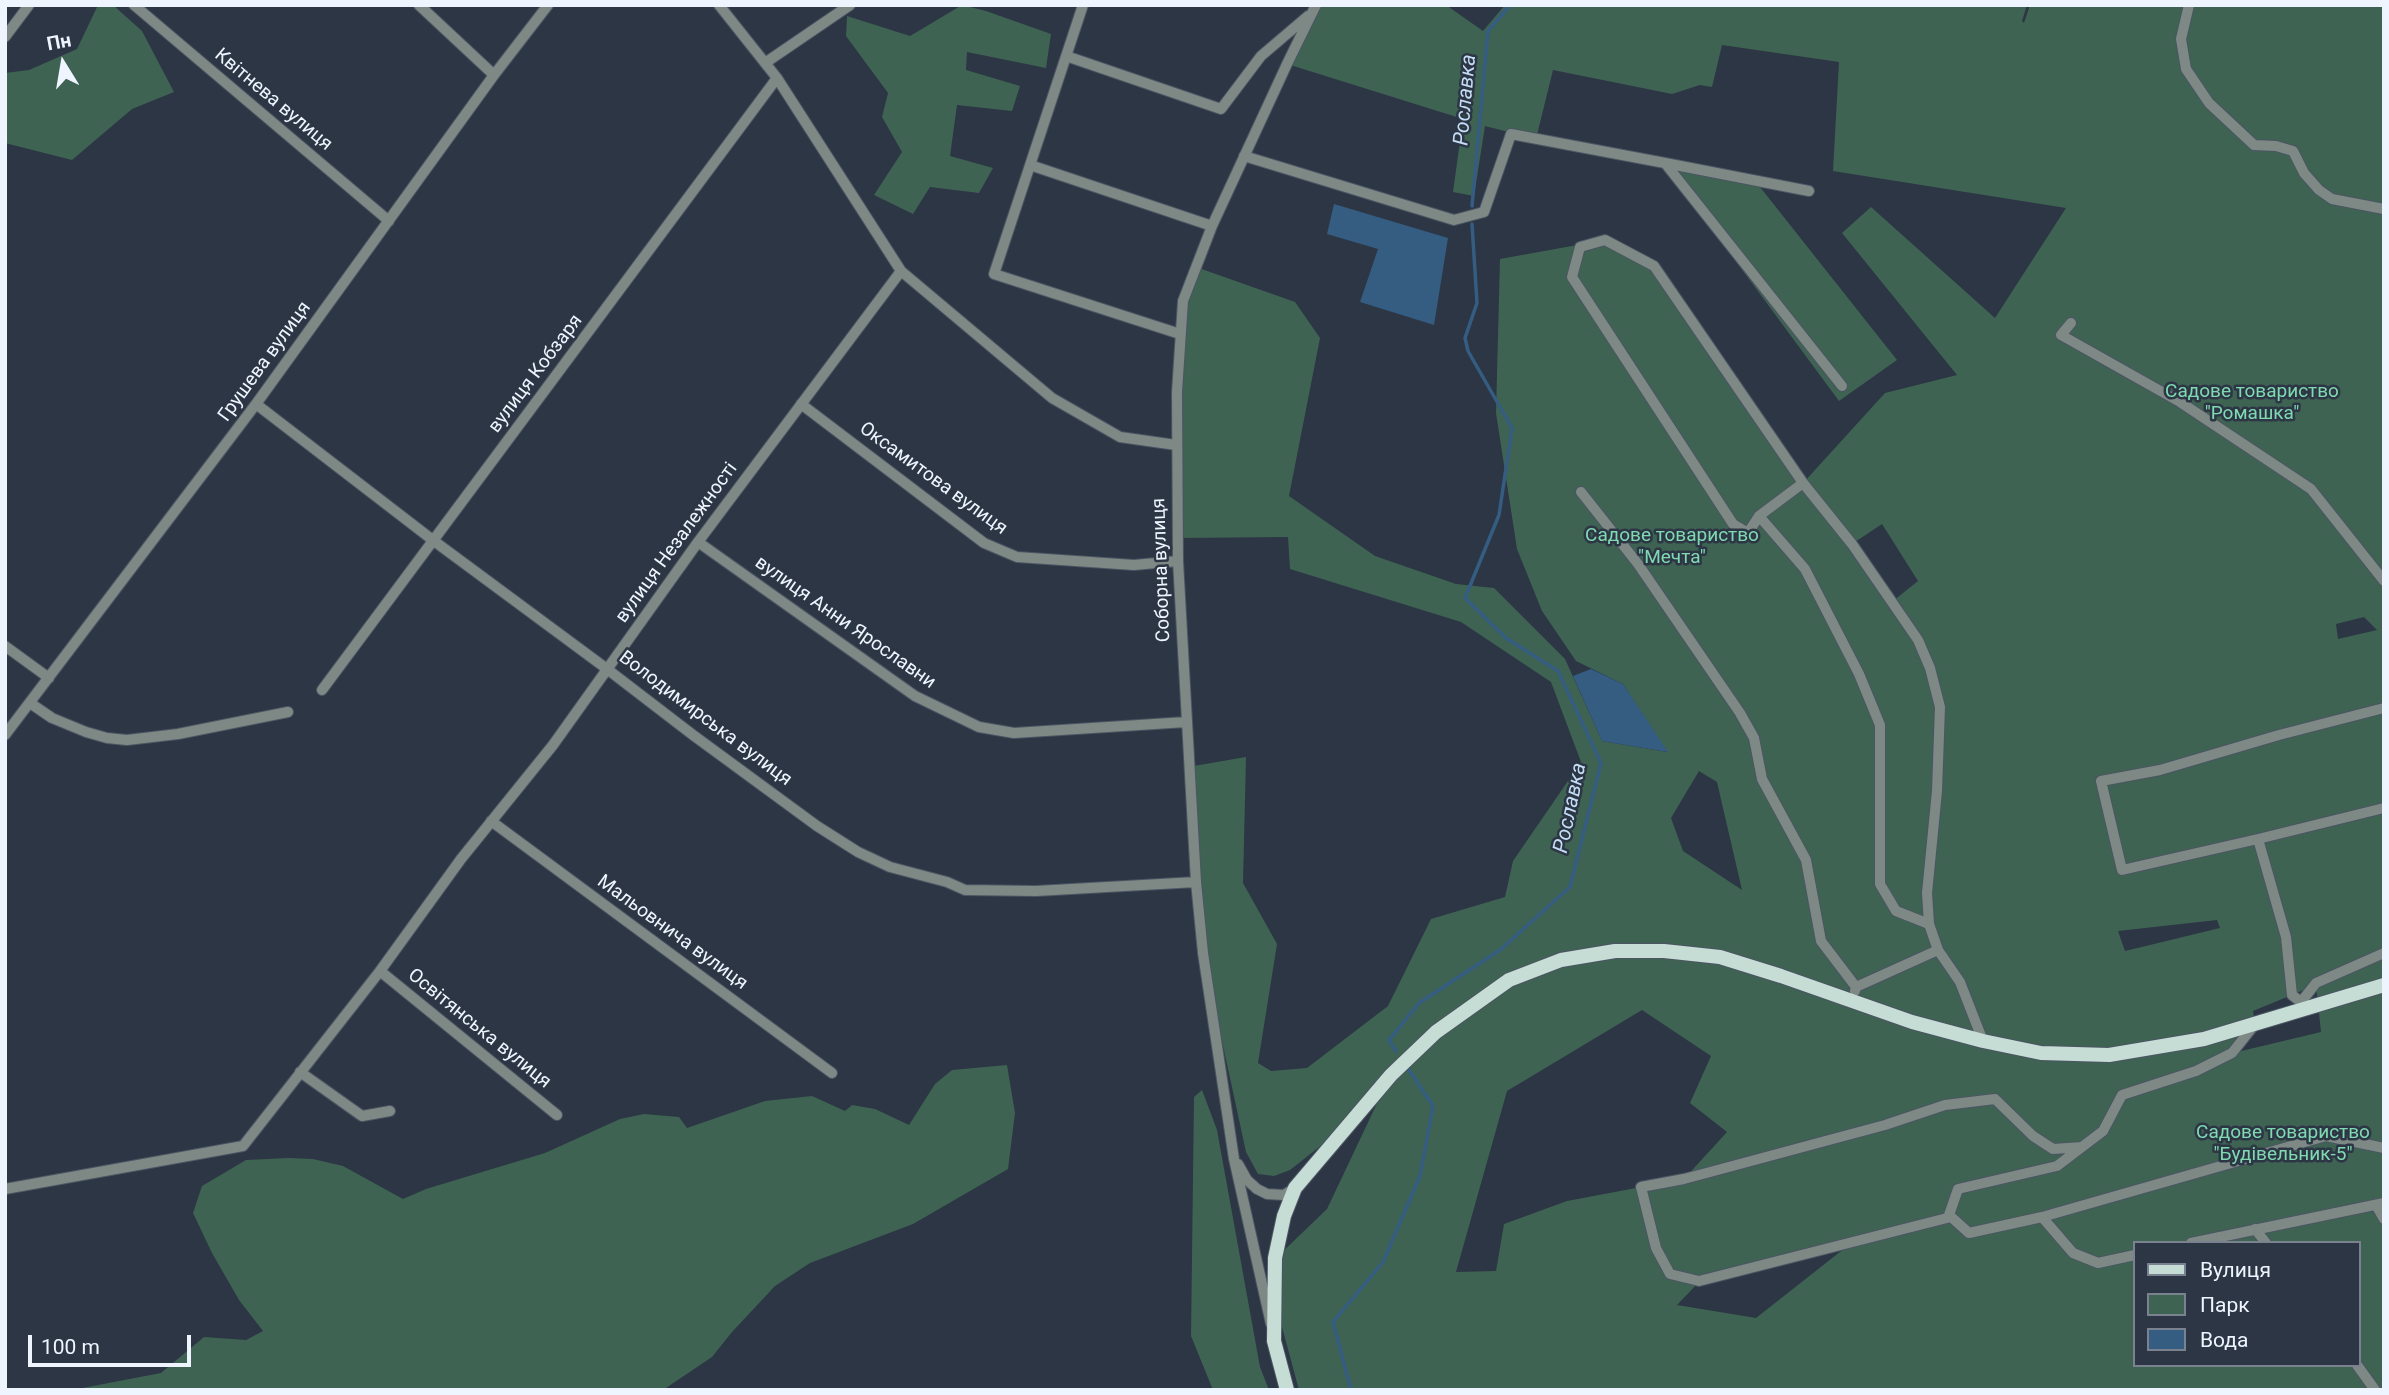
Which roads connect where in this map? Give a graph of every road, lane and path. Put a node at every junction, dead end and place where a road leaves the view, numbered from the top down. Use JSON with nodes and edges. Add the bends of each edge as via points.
{"nodes":[{"id":1,"x":29,"y":5,"type":"edge"},
{"id":2,"x":135,"y":5,"type":"edge"},
{"id":3,"x":419,"y":5,"type":"edge"},
{"id":4,"x":548,"y":5,"type":"edge"},
{"id":5,"x":719,"y":5,"type":"edge"},
{"id":6,"x":850,"y":5,"type":"edge"},
{"id":7,"x":1083,"y":5,"type":"edge"},
{"id":8,"x":2189,"y":5,"type":"edge"},
{"id":9,"x":1314,"y":8,"type":"edge"},
{"id":10,"x":5,"y":37,"type":"edge"},
{"id":11,"x":1066,"y":56,"type":"junction"},
{"id":12,"x":765,"y":63,"type":"junction"},
{"id":13,"x":494,"y":75,"type":"junction"},
{"id":14,"x":777,"y":78,"type":"junction"},
{"id":15,"x":1244,"y":156,"type":"junction"},
{"id":16,"x":1665,"y":163,"type":"junction"},
{"id":17,"x":1030,"y":165,"type":"junction"},
{"id":18,"x":1810,"y":191,"type":"dead end"},
{"id":19,"x":2384,"y":209,"type":"edge"},
{"id":20,"x":389,"y":221,"type":"junction"},
{"id":21,"x":1212,"y":226,"type":"junction"},
{"id":22,"x":901,"y":271,"type":"junction"},
{"id":23,"x":2071,"y":323,"type":"dead end"},
{"id":24,"x":1180,"y":334,"type":"junction"},
{"id":25,"x":1842,"y":386,"type":"dead end"},
{"id":26,"x":257,"y":404,"type":"junction"},
{"id":27,"x":801,"y":404,"type":"junction"},
{"id":28,"x":1176,"y":445,"type":"junction"},
{"id":29,"x":1803,"y":483,"type":"junction"},
{"id":30,"x":1581,"y":492,"type":"dead end"},
{"id":31,"x":1759,"y":516,"type":"junction"},
{"id":32,"x":434,"y":541,"type":"junction"},
{"id":33,"x":698,"y":542,"type":"junction"},
{"id":34,"x":1178,"y":561,"type":"junction"},
{"id":35,"x":2384,"y":580,"type":"edge"},
{"id":36,"x":5,"y":646,"type":"edge"},
{"id":37,"x":607,"y":668,"type":"junction"},
{"id":38,"x":49,"y":678,"type":"junction"},
{"id":39,"x":322,"y":690,"type":"dead end"},
{"id":40,"x":30,"y":703,"type":"junction"},
{"id":41,"x":2384,"y":708,"type":"edge"},
{"id":42,"x":288,"y":712,"type":"dead end"},
{"id":43,"x":1186,"y":722,"type":"junction"},
{"id":44,"x":5,"y":735,"type":"edge"},
{"id":45,"x":2384,"y":808,"type":"edge"},
{"id":46,"x":492,"y":821,"type":"junction"},
{"id":47,"x":2258,"y":839,"type":"junction"},
{"id":48,"x":1196,"y":882,"type":"junction"},
{"id":49,"x":1929,"y":924,"type":"junction"},
{"id":50,"x":1938,"y":950,"type":"junction"},
{"id":51,"x":2384,"y":953,"type":"edge"},
{"id":52,"x":380,"y":971,"type":"junction"},
{"id":53,"x":2384,"y":985,"type":"edge"},
{"id":54,"x":1854,"y":994,"type":"junction"},
{"id":55,"x":2302,"y":1006,"type":"junction"},
{"id":56,"x":2255,"y":1024,"type":"junction"},
{"id":57,"x":1983,"y":1041,"type":"junction"},
{"id":58,"x":300,"y":1072,"type":"junction"},
{"id":59,"x":832,"y":1073,"type":"dead end"},
{"id":60,"x":390,"y":1111,"type":"dead end"},
{"id":61,"x":557,"y":1115,"type":"dead end"},
{"id":62,"x":2082,"y":1147,"type":"junction"},
{"id":63,"x":2384,"y":1148,"type":"edge"},
{"id":64,"x":1234,"y":1159,"type":"junction"},
{"id":65,"x":1295,"y":1188,"type":"junction"},
{"id":66,"x":5,"y":1189,"type":"edge"},
{"id":67,"x":2380,"y":1204,"type":"edge"},
{"id":68,"x":1951,"y":1217,"type":"junction"},
{"id":69,"x":2042,"y":1217,"type":"junction"},
{"id":70,"x":2384,"y":1219,"type":"edge"},
{"id":71,"x":2255,"y":1229,"type":"junction"},
{"id":72,"x":2200,"y":1241,"type":"edge"},
{"id":73,"x":2264,"y":1241,"type":"edge"},
{"id":74,"x":2134,"y":1255,"type":"edge"},
{"id":75,"x":1275,"y":1341,"type":"junction"},
{"id":76,"x":2358,"y":1367,"type":"edge"},
{"id":77,"x":1287,"y":1390,"type":"edge"},
{"id":78,"x":2375,"y":1390,"type":"edge"}],
"edges":[{"from":1,"to":10,"type":"street"},
{"from":2,"to":20,"type":"street","name":"Квітнева вулиця"},
{"from":3,"to":13,"type":"street"},
{"from":4,"to":13,"type":"street","name":"Грушева вулиця"},
{"from":5,"to":12,"type":"street"},
{"from":6,"to":12,"type":"street"},
{"from":7,"to":11,"type":"street"},
{"from":8,"to":19,"type":"street","via":[[2181,39],[2186,69],[2209,103],[2254,145],[2293,151],[2304,173],[2332,199]]},
{"from":9,"to":11,"type":"street","via":[[1261,56],[1221,109]]},
{"from":9,"to":15,"type":"street","name":"Соборна вулиця"},
{"from":11,"to":17,"type":"street"},
{"from":12,"to":14,"type":"street"},
{"from":13,"to":20,"type":"street","name":"Грушева вулиця"},
{"from":14,"to":22,"type":"street"},
{"from":14,"to":32,"type":"street","name":"вулиця Кобзаря"},
{"from":15,"to":16,"type":"street","via":[[1454,220],[1484,212],[1511,134]]},
{"from":15,"to":21,"type":"street","name":"Соборна вулиця"},
{"from":16,"to":18,"type":"street"},
{"from":16,"to":25,"type":"street"},
{"from":17,"to":21,"type":"street"},
{"from":17,"to":24,"type":"street","via":[[993,274]]},
{"from":20,"to":26,"type":"street","name":"Грушева вулиця"},
{"from":21,"to":24,"type":"street","name":"Соборна вулиця","via":[[1183,301]]},
{"from":22,"to":27,"type":"street","name":"вулиця Незалежності"},
{"from":22,"to":28,"type":"street","via":[[1052,398],[1120,437]]},
{"from":23,"to":35,"type":"street","via":[[2060,335],[2180,402],[2311,489]]},
{"from":24,"to":28,"type":"street","name":"Соборна вулиця"},
{"from":26,"to":32,"type":"street","name":"Володимирська вулиця"},
{"from":26,"to":38,"type":"street","name":"Грушева вулиця"},
{"from":27,"to":33,"type":"street","name":"вулиця Незалежності"},
{"from":27,"to":34,"type":"street","name":"Оксамитова вулиця","via":[[984,543],[1017,558],[1134,565]]},
{"from":28,"to":34,"type":"street","name":"Соборна вулиця"},
{"from":29,"to":31,"type":"street"},
{"from":29,"to":31,"type":"street","via":[[1654,266],[1605,240],[1580,247],[1572,278],[1733,524],[1748,533]]},
{"from":29,"to":49,"type":"street","via":[[1893,601],[1930,668],[1940,706],[1927,893]]},
{"from":30,"to":54,"type":"street","via":[[1638,564],[1754,738],[1762,779],[1806,860],[1821,941]]},
{"from":31,"to":49,"type":"street","via":[[1805,569],[1859,674],[1880,725],[1880,884],[1896,911]]},
{"from":32,"to":37,"type":"street","name":"Володимирська вулиця"},
{"from":32,"to":39,"type":"street","name":"вулиця Кобзаря"},
{"from":33,"to":37,"type":"street","name":"вулиця Незалежності"},
{"from":33,"to":43,"type":"street","name":"вулиця Анни Ярославни","via":[[915,696],[979,727],[1014,733]]},
{"from":34,"to":43,"type":"street","name":"Соборна вулиця"},
{"from":36,"to":38,"type":"street"},
{"from":37,"to":46,"type":"street","name":"вулиця Незалежності"},
{"from":37,"to":48,"type":"street","name":"Володимирська вулиця","via":[[817,826],[890,867],[965,890]]},
{"from":38,"to":40,"type":"street","name":"Грушева вулиця"},
{"from":40,"to":42,"type":"street","via":[[86,732],[127,740]]},
{"from":40,"to":44,"type":"street","name":"Грушева вулиця"},
{"from":41,"to":47,"type":"street","via":[[2160,770],[2101,781],[2122,870]]},
{"from":43,"to":48,"type":"street","name":"Соборна вулиця"},
{"from":45,"to":47,"type":"street"},
{"from":46,"to":52,"type":"street","name":"вулиця Незалежності"},
{"from":46,"to":59,"type":"street","name":"Мальовнича вулиця"},
{"from":47,"to":55,"type":"street","via":[[2286,937],[2292,995]]},
{"from":48,"to":64,"type":"street","name":"Соборна вулиця"},
{"from":49,"to":50,"type":"street"},
{"from":50,"to":54,"type":"street"},
{"from":50,"to":57,"type":"street","via":[[1960,982]]},
{"from":51,"to":55,"type":"street","via":[[2316,983]]},
{"from":52,"to":58,"type":"street","name":"вулиця Незалежності"},
{"from":52,"to":61,"type":"street","name":"Освітянська вулиця"},
{"from":53,"to":55,"type":"main road"},
{"from":54,"to":57,"type":"main road","via":[[1912,1022]]},
{"from":54,"to":65,"type":"main road","via":[[1720,957],[1615,951],[1561,960],[1509,980],[1436,1032],[1391,1075]]},
{"from":55,"to":56,"type":"main road"},
{"from":56,"to":57,"type":"main road","via":[[2204,1040],[2109,1055],[2041,1053]]},
{"from":56,"to":62,"type":"street","via":[[2232,1053],[2196,1071],[2122,1095],[2103,1131]]},
{"from":58,"to":60,"type":"street","via":[[362,1116]]},
{"from":58,"to":66,"type":"street","name":"вулиця Незалежності","via":[[243,1146]]},
{"from":62,"to":68,"type":"street","via":[[2057,1166],[1958,1189]]},
{"from":62,"to":68,"type":"street","via":[[2053,1149],[1995,1099],[1945,1105],[1684,1179],[1641,1186],[1656,1248],[1670,1274],[1699,1280]]},
{"from":63,"to":69,"type":"street","via":[[2326,1136]]},
{"from":64,"to":65,"type":"street","via":[[1256,1189],[1284,1195]]},
{"from":64,"to":75,"type":"street","name":"Соборна вулиця"},
{"from":65,"to":75,"type":"main road","via":[[1275,1258]]},
{"from":67,"to":70,"type":"street"},
{"from":67,"to":71,"type":"street"},
{"from":68,"to":69,"type":"street","via":[[1969,1233]]},
{"from":69,"to":74,"type":"street","via":[[2073,1253],[2098,1264]]},
{"from":71,"to":72,"type":"street"},
{"from":71,"to":73,"type":"street"},
{"from":75,"to":77,"type":"main road"},
{"from":76,"to":78,"type":"street"}]}
